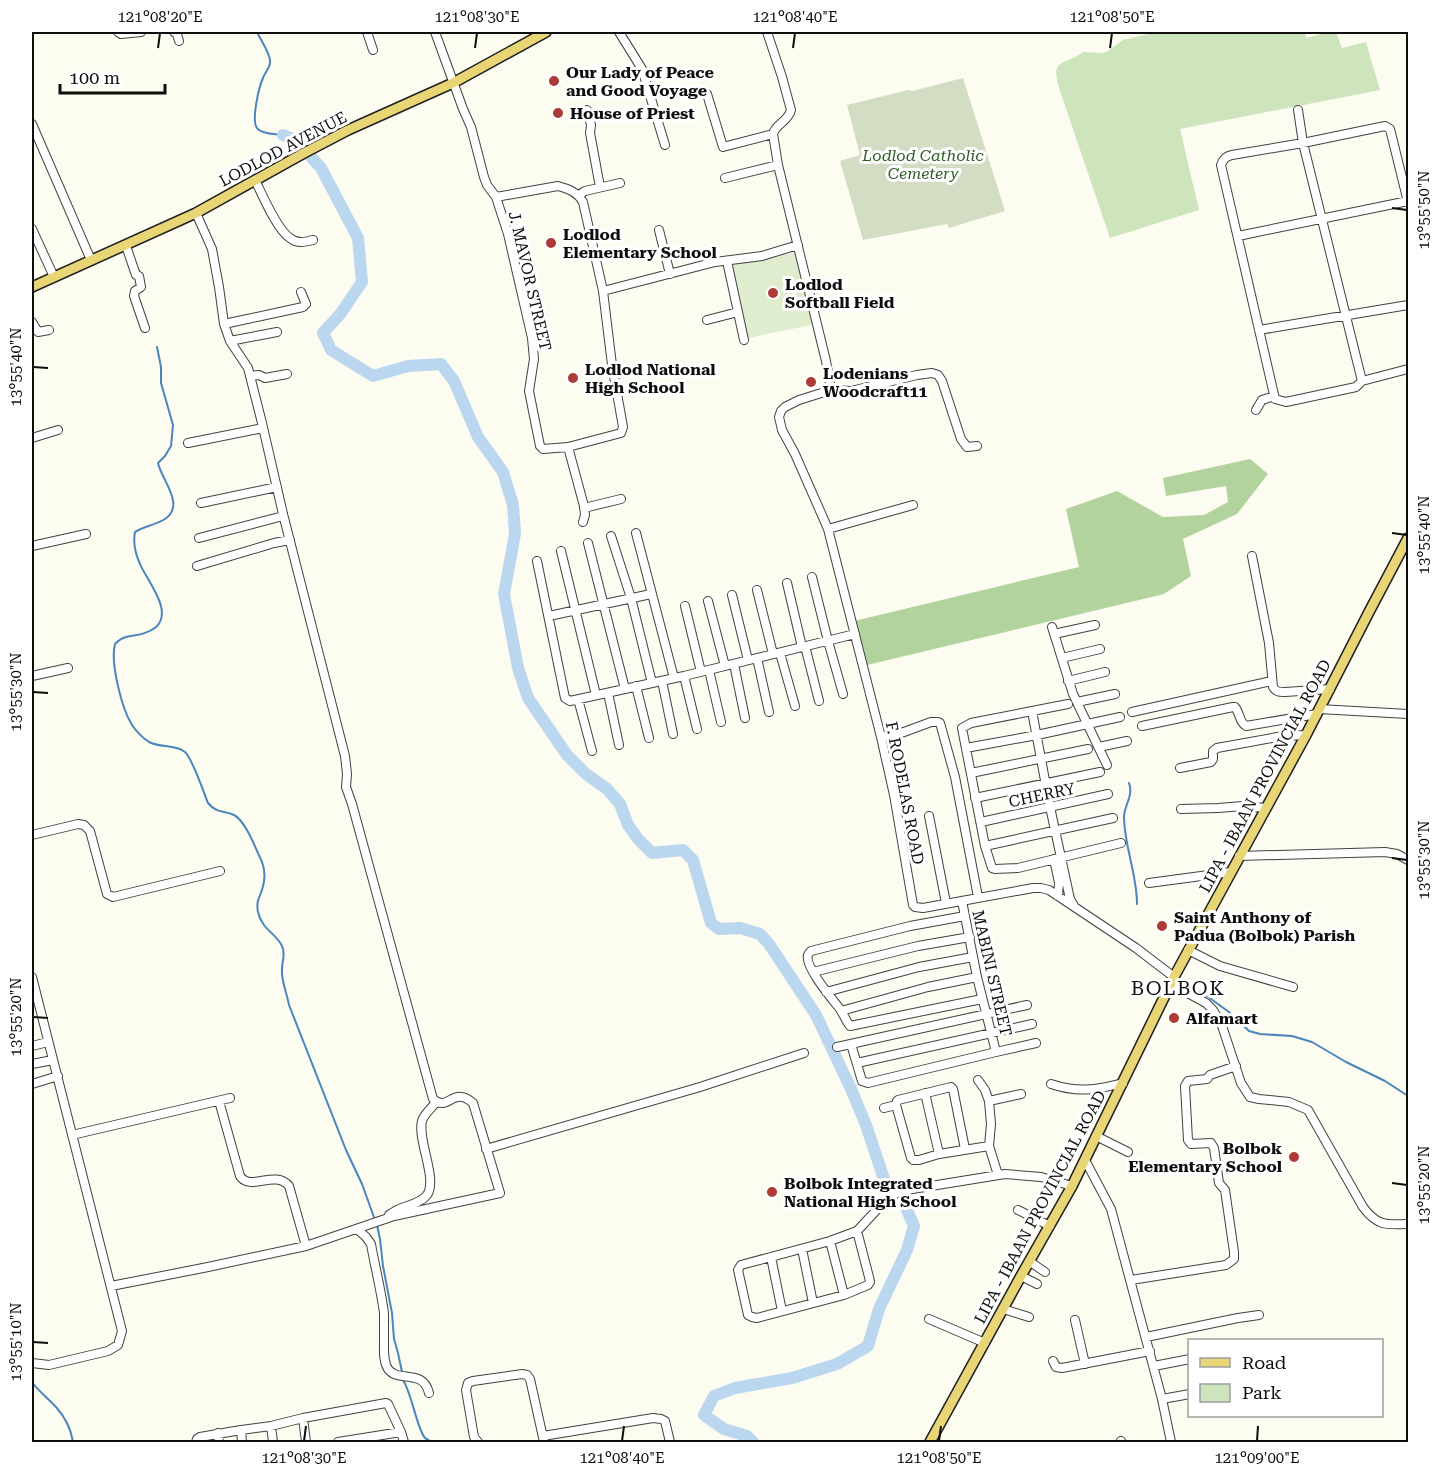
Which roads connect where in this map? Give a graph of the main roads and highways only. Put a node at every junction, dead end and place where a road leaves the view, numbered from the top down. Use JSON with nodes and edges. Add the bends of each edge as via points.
{"nodes":[{"id":1,"x":546,"y":32,"type":"edge"},
{"id":2,"x":32,"y":287,"type":"edge"},
{"id":3,"x":1408,"y":538,"type":"edge"},
{"id":4,"x":930,"y":1443,"type":"edge"}],
"edges":[{"from":1,"to":2,"type":"main road","name":"LODLOD AVENUE","via":[[453,82],[356,126],[196,213]]},
{"from":3,"to":4,"type":"main road","name":"LIPA - IBAAN PROVINCIAL ROAD","via":[[1172,980],[1072,1186]]}]}
